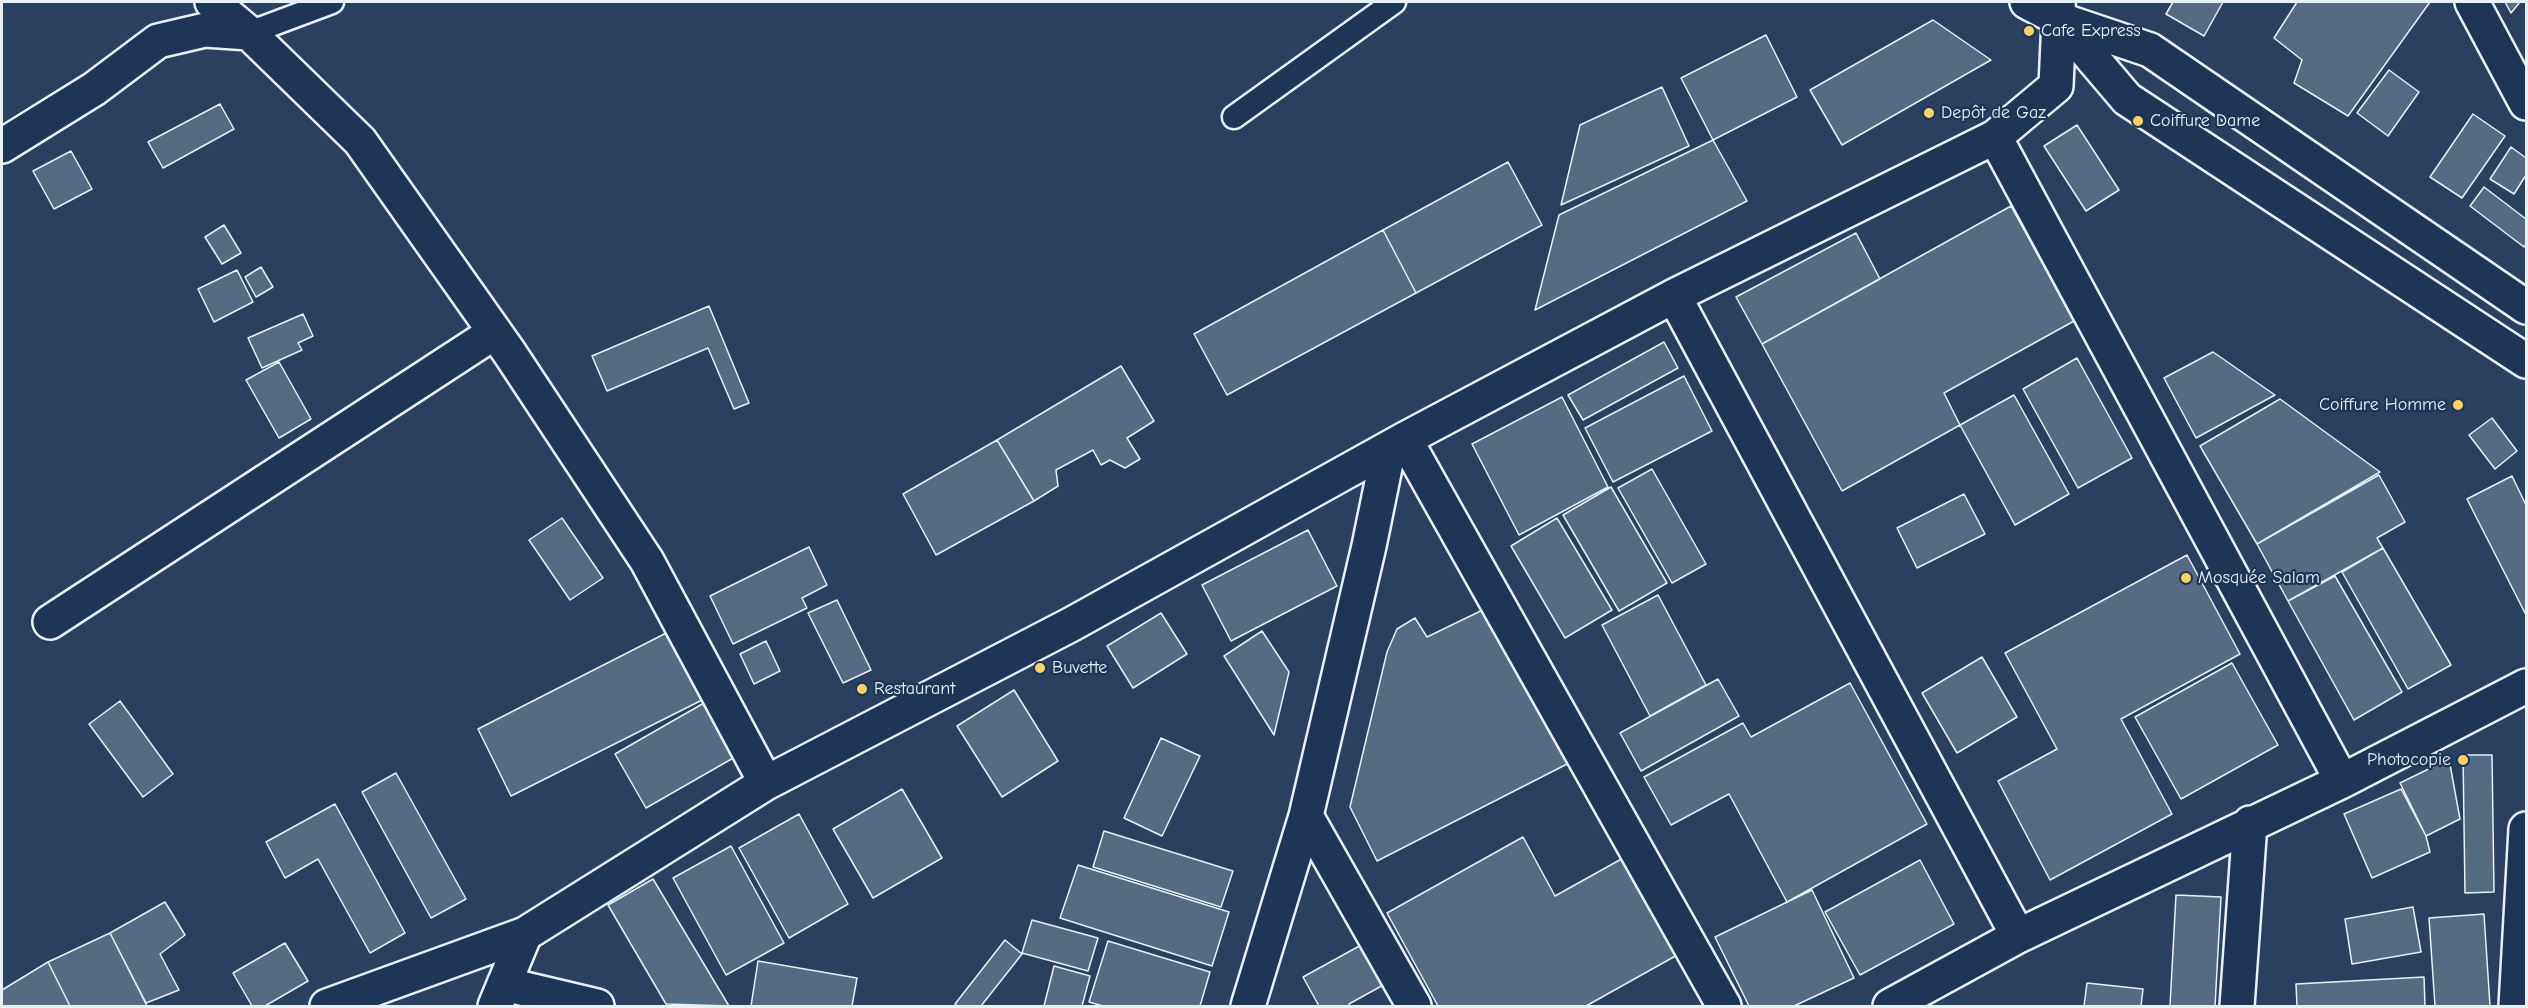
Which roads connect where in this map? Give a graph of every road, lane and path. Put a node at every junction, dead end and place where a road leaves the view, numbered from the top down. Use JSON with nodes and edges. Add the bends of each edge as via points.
{"nodes":[{"id":1,"x":212,"y":2,"type":"edge"},
{"id":2,"x":332,"y":2,"type":"edge"},
{"id":3,"x":1394,"y":2,"type":"edge"},
{"id":4,"x":2027,"y":2,"type":"edge"},
{"id":5,"x":2472,"y":2,"type":"edge"},
{"id":6,"x":2059,"y":10,"type":"edge"},
{"id":7,"x":249,"y":33,"type":"junction"},
{"id":8,"x":2526,"y":103,"type":"edge"},
{"id":9,"x":1234,"y":117,"type":"dead end"},
{"id":10,"x":1995,"y":137,"type":"junction"},
{"id":11,"x":2,"y":146,"type":"edge"},
{"id":12,"x":1674,"y":296,"type":"junction"},
{"id":13,"x":2526,"y":308,"type":"edge"},
{"id":14,"x":495,"y":332,"type":"junction"},
{"id":15,"x":2526,"y":361,"type":"edge"},
{"id":16,"x":1397,"y":443,"type":"junction"},
{"id":17,"x":50,"y":622,"type":"dead end"},
{"id":18,"x":2526,"y":686,"type":"edge"},
{"id":19,"x":2342,"y":780,"type":"junction"},
{"id":20,"x":766,"y":783,"type":"junction"},
{"id":21,"x":1306,"y":816,"type":"junction"},
{"id":22,"x":2250,"y":823,"type":"junction"},
{"id":23,"x":2526,"y":829,"type":"edge"},
{"id":24,"x":525,"y":934,"type":"junction"},
{"id":25,"x":2018,"y":936,"type":"junction"},
{"id":26,"x":500,"y":995,"type":"edge"},
{"id":27,"x":1904,"y":1003,"type":"edge"},
{"id":28,"x":327,"y":1006,"type":"edge"},
{"id":29,"x":597,"y":1006,"type":"edge"},
{"id":30,"x":1248,"y":1006,"type":"edge"},
{"id":31,"x":1414,"y":1006,"type":"edge"},
{"id":32,"x":1724,"y":1006,"type":"edge"},
{"id":33,"x":2237,"y":1006,"type":"edge"},
{"id":34,"x":2516,"y":1006,"type":"edge"}],
"edges":[{"from":1,"to":7,"type":"street"},
{"from":2,"to":7,"type":"lane"},
{"from":3,"to":9,"type":"lane"},
{"from":4,"to":6,"type":"street"},
{"from":5,"to":8,"type":"street"},
{"from":6,"to":10,"type":"street","via":[[2056,86]]},
{"from":6,"to":13,"type":"street","via":[[2150,50]]},
{"from":6,"to":15,"type":"street","via":[[2127,99]]},
{"from":7,"to":11,"type":"street","via":[[205,30],[159,41],[94,89]]},
{"from":7,"to":14,"type":"street","via":[[360,141]]},
{"from":10,"to":12,"type":"street"},
{"from":10,"to":19,"type":"street"},
{"from":12,"to":16,"type":"street"},
{"from":12,"to":25,"type":"street"},
{"from":14,"to":17,"type":"street"},
{"from":14,"to":20,"type":"street","via":[[647,561]]},
{"from":16,"to":20,"type":"street","via":[[1071,624]]},
{"from":16,"to":21,"type":"street"},
{"from":16,"to":32,"type":"street"},
{"from":18,"to":19,"type":"street"},
{"from":19,"to":22,"type":"street"},
{"from":20,"to":24,"type":"street"},
{"from":21,"to":30,"type":"street"},
{"from":21,"to":31,"type":"street"},
{"from":22,"to":25,"type":"street"},
{"from":22,"to":33,"type":"street"},
{"from":23,"to":34,"type":"street"},
{"from":24,"to":26,"type":"street"},
{"from":24,"to":28,"type":"street"},
{"from":25,"to":27,"type":"street"},
{"from":26,"to":29,"type":"street"}]}
